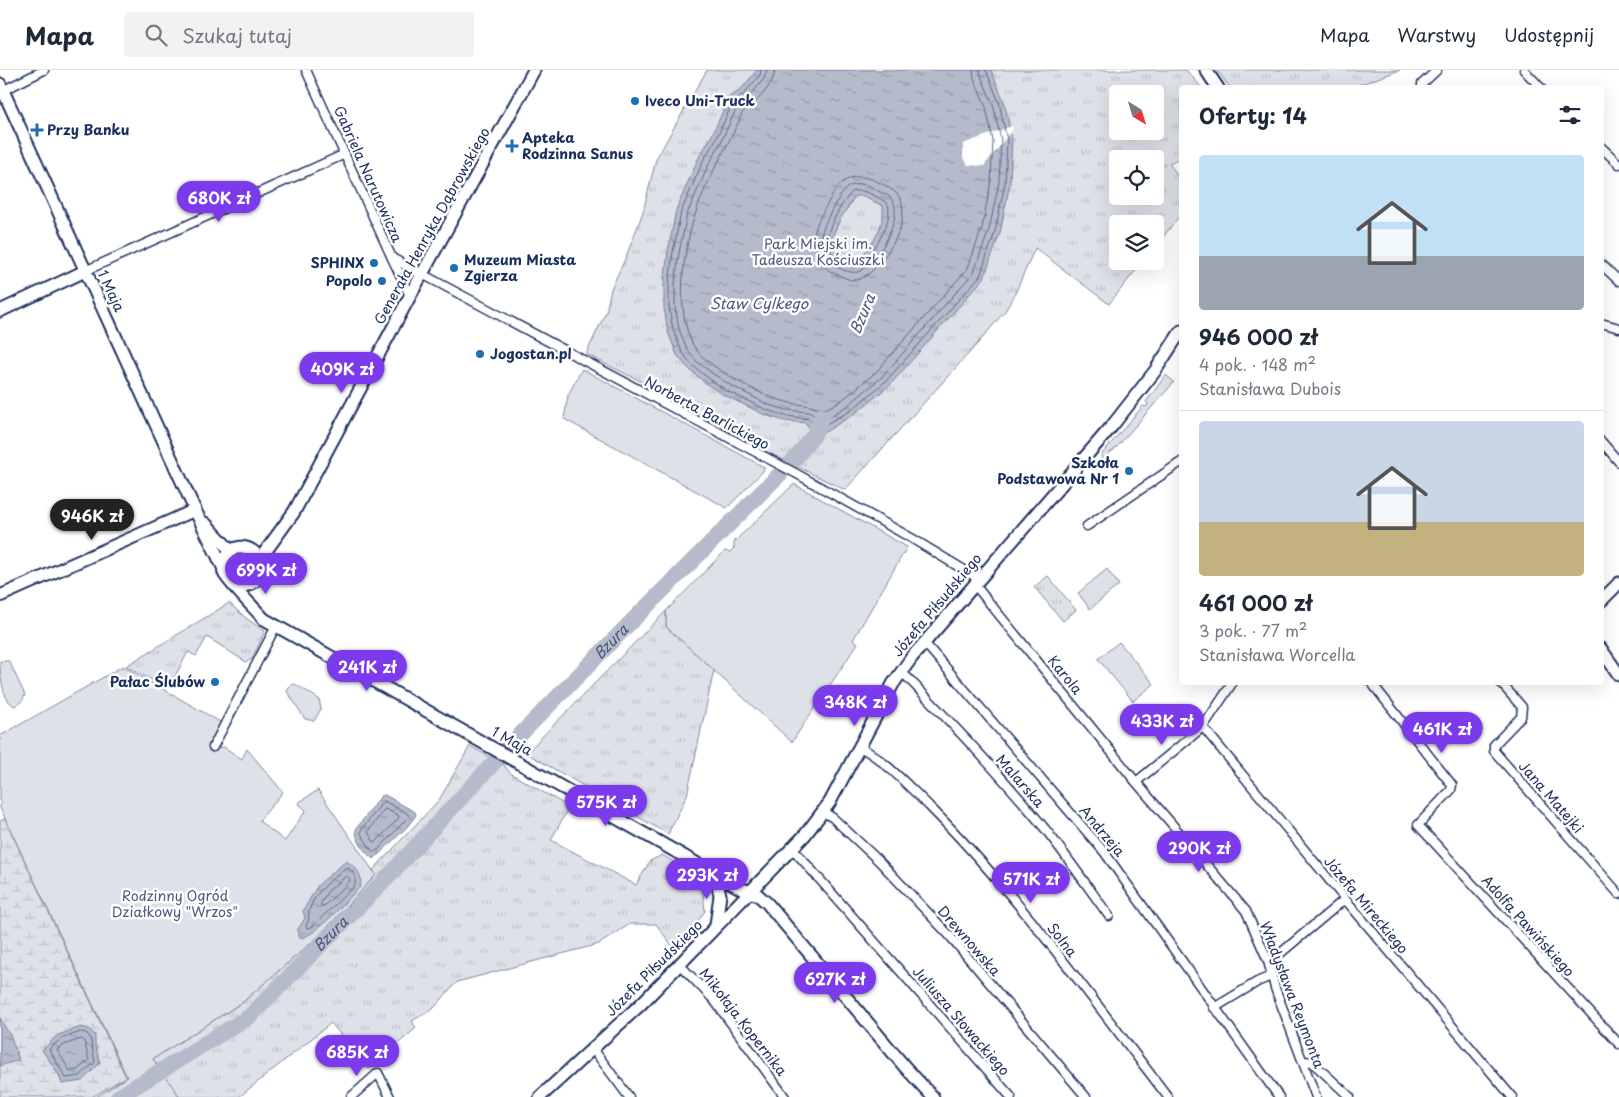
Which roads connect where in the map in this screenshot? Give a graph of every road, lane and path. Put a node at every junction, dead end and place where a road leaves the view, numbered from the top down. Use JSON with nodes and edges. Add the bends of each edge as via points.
{"nodes":[{"id":1,"x":44,"y":70,"type":"edge"},
{"id":2,"x":306,"y":70,"type":"edge"},
{"id":3,"x":534,"y":70,"type":"edge"},
{"id":4,"x":1206,"y":70,"type":"edge"},
{"id":5,"x":1437,"y":70,"type":"edge"},
{"id":6,"x":1524,"y":70,"type":"edge"},
{"id":7,"x":1216,"y":85,"type":"edge"},
{"id":8,"x":1422,"y":85,"type":"edge"},
{"id":9,"x":1539,"y":85,"type":"edge"},
{"id":10,"x":1,"y":89,"type":"edge"},
{"id":11,"x":1604,"y":150,"type":"edge"},
{"id":12,"x":345,"y":154,"type":"junction"},
{"id":13,"x":1619,"y":164,"type":"edge"},
{"id":14,"x":392,"y":258,"type":"junction"},
{"id":15,"x":1604,"y":267,"type":"edge"},
{"id":16,"x":85,"y":271,"type":"junction"},
{"id":17,"x":422,"y":274,"type":"junction"},
{"id":18,"x":1619,"y":281,"type":"edge"},
{"id":19,"x":410,"y":296,"type":"junction"},
{"id":20,"x":0,"y":311,"type":"edge"},
{"id":21,"x":1604,"y":324,"type":"edge"},
{"id":22,"x":1619,"y":328,"type":"edge"},
{"id":23,"x":1179,"y":334,"type":"edge"},
{"id":24,"x":1604,"y":444,"type":"edge"},
{"id":25,"x":1619,"y":462,"type":"edge"},
{"id":26,"x":1179,"y":463,"type":"edge"},
{"id":27,"x":195,"y":510,"type":"junction"},
{"id":28,"x":1087,"y":526,"type":"dead end"},
{"id":29,"x":231,"y":551,"type":"junction"},
{"id":30,"x":258,"y":556,"type":"junction"},
{"id":31,"x":223,"y":567,"type":"junction"},
{"id":32,"x":976,"y":581,"type":"junction"},
{"id":33,"x":232,"y":583,"type":"junction"},
{"id":34,"x":1619,"y":583,"type":"edge"},
{"id":35,"x":248,"y":585,"type":"junction"},
{"id":36,"x":0,"y":596,"type":"edge"},
{"id":37,"x":1604,"y":598,"type":"edge"},
{"id":38,"x":260,"y":614,"type":"junction"},
{"id":39,"x":276,"y":626,"type":"junction"},
{"id":40,"x":923,"y":643,"type":"junction"},
{"id":41,"x":1604,"y":654,"type":"edge"},
{"id":42,"x":901,"y":672,"type":"junction"},
{"id":43,"x":1619,"y":676,"type":"edge"},
{"id":44,"x":1231,"y":685,"type":"edge"},
{"id":45,"x":1373,"y":685,"type":"edge"},
{"id":46,"x":1503,"y":685,"type":"edge"},
{"id":47,"x":1203,"y":727,"type":"junction"},
{"id":48,"x":213,"y":747,"type":"dead end"},
{"id":49,"x":860,"y":747,"type":"junction"},
{"id":50,"x":1136,"y":782,"type":"junction"},
{"id":51,"x":824,"y":812,"type":"junction"},
{"id":52,"x":793,"y":849,"type":"junction"},
{"id":53,"x":715,"y":873,"type":"junction"},
{"id":54,"x":750,"y":892,"type":"junction"},
{"id":55,"x":1619,"y":894,"type":"edge"},
{"id":56,"x":1345,"y":899,"type":"junction"},
{"id":57,"x":1108,"y":916,"type":"dead end"},
{"id":58,"x":716,"y":926,"type":"junction"},
{"id":59,"x":1268,"y":960,"type":"junction"},
{"id":60,"x":680,"y":965,"type":"junction"},
{"id":61,"x":1271,"y":976,"type":"junction"},
{"id":62,"x":1214,"y":1008,"type":"junction"},
{"id":63,"x":1619,"y":1044,"type":"edge"},
{"id":64,"x":593,"y":1049,"type":"junction"},
{"id":65,"x":1304,"y":1062,"type":"junction"},
{"id":66,"x":351,"y":1097,"type":"edge"},
{"id":67,"x":390,"y":1097,"type":"edge"},
{"id":68,"x":540,"y":1097,"type":"edge"},
{"id":69,"x":629,"y":1097,"type":"edge"},
{"id":70,"x":785,"y":1097,"type":"edge"},
{"id":71,"x":933,"y":1097,"type":"edge"},
{"id":72,"x":1011,"y":1097,"type":"edge"},
{"id":73,"x":1086,"y":1097,"type":"edge"},
{"id":74,"x":1168,"y":1097,"type":"edge"},
{"id":75,"x":1279,"y":1097,"type":"edge"},
{"id":76,"x":1316,"y":1097,"type":"edge"},
{"id":77,"x":1350,"y":1097,"type":"edge"},
{"id":78,"x":1512,"y":1097,"type":"edge"}],
"edges":[{"from":1,"to":10,"type":"street"},
{"from":2,"to":12,"type":"street","name":"Gabriela Narutowicza"},
{"from":3,"to":17,"type":"street","name":"Generała Henryka Dąbrowskiego"},
{"from":4,"to":7,"type":"street"},
{"from":5,"to":8,"type":"street"},
{"from":6,"to":9,"type":"street"},
{"from":10,"to":16,"type":"street","name":"1 Maja"},
{"from":11,"to":13,"type":"street"},
{"from":12,"to":14,"type":"street","name":"Gabriela Narutowicza"},
{"from":12,"to":16,"type":"street"},
{"from":14,"to":17,"type":"street","name":"Gabriela Narutowicza"},
{"from":14,"to":19,"type":"street"},
{"from":15,"to":18,"type":"street"},
{"from":16,"to":20,"type":"street"},
{"from":16,"to":27,"type":"street","name":"1 Maja"},
{"from":17,"to":19,"type":"street","name":"Generała Henryka Dąbrowskiego"},
{"from":17,"to":32,"type":"street","name":"Norberta Barlickiego","via":[[793,472],[912,539]]},
{"from":19,"to":30,"type":"street","name":"Generała Henryka Dąbrowskiego","via":[[294,512]]},
{"from":21,"to":22,"type":"street"},
{"from":23,"to":32,"type":"street","name":"Józefa Piłsudskiego","via":[[1130,404]]},
{"from":24,"to":25,"type":"street"},
{"from":26,"to":28,"type":"street"},
{"from":27,"to":29,"type":"street","name":"1 Maja"},
{"from":27,"to":31,"type":"street","name":"1 Maja"},
{"from":27,"to":36,"type":"street"},
{"from":29,"to":30,"type":"street","via":[[247,548]]},
{"from":29,"to":31,"type":"street"},
{"from":30,"to":35,"type":"street","via":[[262,567],[260,575]]},
{"from":31,"to":33,"type":"street"},
{"from":32,"to":40,"type":"street","name":"Józefa Piłsudskiego"},
{"from":32,"to":50,"type":"street","name":"Karola"},
{"from":33,"to":35,"type":"street"},
{"from":33,"to":38,"type":"street","name":"1 Maja"},
{"from":34,"to":37,"type":"street"},
{"from":35,"to":38,"type":"street"},
{"from":38,"to":39,"type":"street","name":"1 Maja"},
{"from":39,"to":48,"type":"street"},
{"from":39,"to":53,"type":"street","name":"1 Maja"},
{"from":40,"to":42,"type":"street","name":"Józefa Piłsudskiego"},
{"from":40,"to":62,"type":"street","name":"Andrzeja","via":[[1105,853]]},
{"from":41,"to":43,"type":"street"},
{"from":42,"to":49,"type":"street","name":"Józefa Piłsudskiego"},
{"from":42,"to":57,"type":"street","name":"Malarska","via":[[1024,804]]},
{"from":44,"to":47,"type":"street"},
{"from":45,"to":63,"type":"street","name":"Adolfa Pawińskiego","via":[[1452,785],[1451,790],[1418,824]]},
{"from":46,"to":55,"type":"street","name":"Jana Matejki","via":[[1522,707],[1521,717],[1494,745],[1494,751]]},
{"from":47,"to":50,"type":"street"},
{"from":47,"to":56,"type":"street","name":"Józefa Mireckiego"},
{"from":49,"to":51,"type":"street","name":"Józefa Piłsudskiego"},
{"from":49,"to":74,"type":"street","name":"Solna","via":[[889,767],[935,812],[1013,898]]},
{"from":50,"to":59,"type":"street","name":"Władysława Reymonta","via":[[1242,906]]},
{"from":51,"to":52,"type":"street","name":"Józefa Piłsudskiego"},
{"from":51,"to":73,"type":"street","name":"Drewnowska","via":[[879,861],[949,935]]},
{"from":52,"to":54,"type":"street","name":"Józefa Piłsudskiego"},
{"from":52,"to":72,"type":"street","name":"Juliusza Słowackiego"},
{"from":53,"to":54,"type":"street","name":"1 Maja"},
{"from":53,"to":58,"type":"street","via":[[720,896]]},
{"from":54,"to":58,"type":"street","name":"Józefa Piłsudskiego"},
{"from":54,"to":71,"type":"street","name":"1 Maja","via":[[767,904]]},
{"from":56,"to":59,"type":"street","via":[[1276,957]]},
{"from":56,"to":78,"type":"street","name":"Józefa Mireckiego"},
{"from":58,"to":60,"type":"street","name":"Józefa Piłsudskiego"},
{"from":59,"to":61,"type":"street","name":"Władysława Reymonta"},
{"from":60,"to":64,"type":"street","name":"Józefa Piłsudskiego"},
{"from":60,"to":70,"type":"street","name":"Mikołaja Kopernika","via":[[714,1000]]},
{"from":61,"to":62,"type":"street"},
{"from":61,"to":65,"type":"street","name":"Władysława Reymonta"},
{"from":62,"to":75,"type":"street","name":"Andrzeja"},
{"from":64,"to":68,"type":"street","name":"Józefa Piłsudskiego"},
{"from":64,"to":69,"type":"street"},
{"from":65,"to":76,"type":"street","name":"Władysława Reymonta"},
{"from":65,"to":77,"type":"street","via":[[1312,1062]]},
{"from":66,"to":67,"type":"street","via":[[378,1073]]}]}
